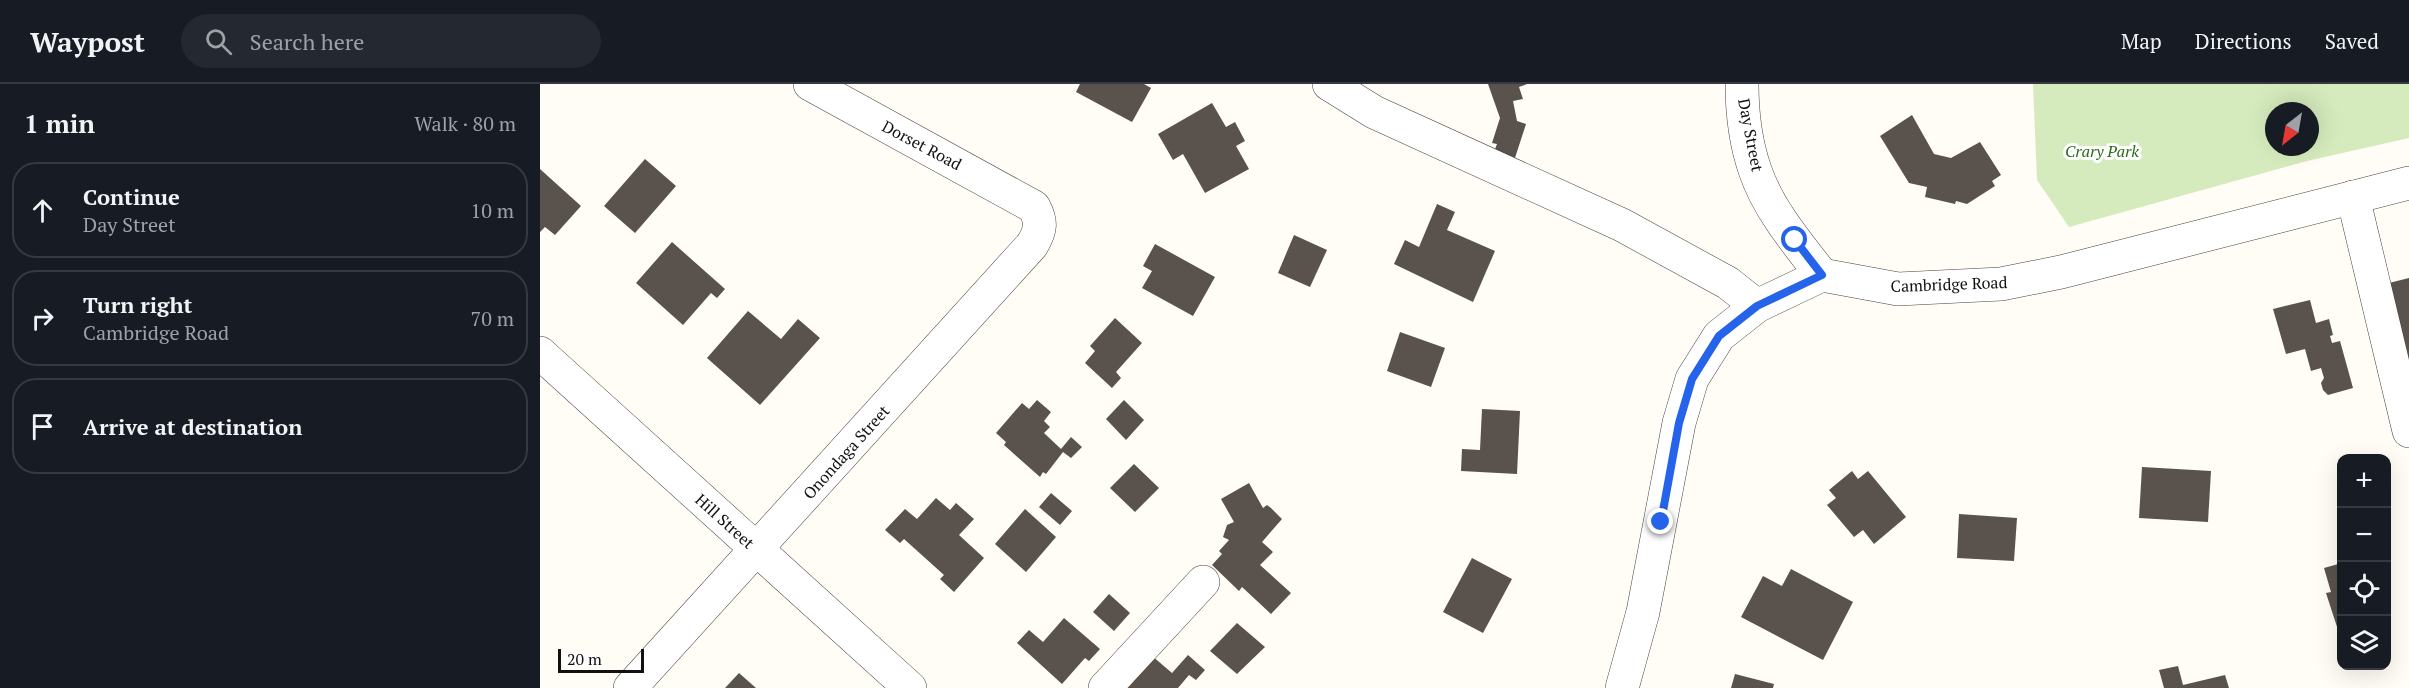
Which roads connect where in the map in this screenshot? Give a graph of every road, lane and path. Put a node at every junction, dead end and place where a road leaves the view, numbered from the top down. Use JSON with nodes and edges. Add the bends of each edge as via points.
{"nodes":[{"id":1,"x":810,"y":84,"type":"edge"},
{"id":2,"x":1329,"y":84,"type":"edge"},
{"id":3,"x":1742,"y":84,"type":"edge"},
{"id":4,"x":2409,"y":183,"type":"edge"},
{"id":5,"x":2353,"y":197,"type":"junction"},
{"id":6,"x":1034,"y":207,"type":"joint"},
{"id":7,"x":1822,"y":275,"type":"junction"},
{"id":8,"x":1757,"y":306,"type":"junction"},
{"id":9,"x":540,"y":352,"type":"edge"},
{"id":10,"x":2409,"y":431,"type":"edge"},
{"id":11,"x":757,"y":550,"type":"junction"},
{"id":12,"x":1203,"y":582,"type":"dead end"},
{"id":13,"x":630,"y":688,"type":"edge"},
{"id":14,"x":910,"y":688,"type":"edge"},
{"id":15,"x":1105,"y":688,"type":"edge"},
{"id":16,"x":1622,"y":688,"type":"edge"}],
"edges":[{"from":1,"to":6,"type":"street","name":"Dorset Road"},
{"from":2,"to":8,"type":"street","via":[[1374,112],[1622,225],[1728,283]]},
{"from":3,"to":7,"type":"street","name":"Day Street","via":[[1742,106],[1755,171],[1770,202]]},
{"from":4,"to":5,"type":"street","name":"Cambridge Road"},
{"from":5,"to":7,"type":"street","name":"Cambridge Road","via":[[2001,284],[1898,289]]},
{"from":5,"to":10,"type":"street"},
{"from":6,"to":11,"type":"street","name":"Onondaga Street","via":[[1041,220],[1032,245]]},
{"from":7,"to":8,"type":"street"},
{"from":8,"to":16,"type":"street","via":[[1719,336],[1692,379],[1679,423],[1643,612]]},
{"from":9,"to":11,"type":"street","name":"Hill Street"},
{"from":11,"to":13,"type":"street","name":"Onondaga Street"},
{"from":11,"to":14,"type":"street","name":"Hill Street"},
{"from":12,"to":15,"type":"street"}]}
